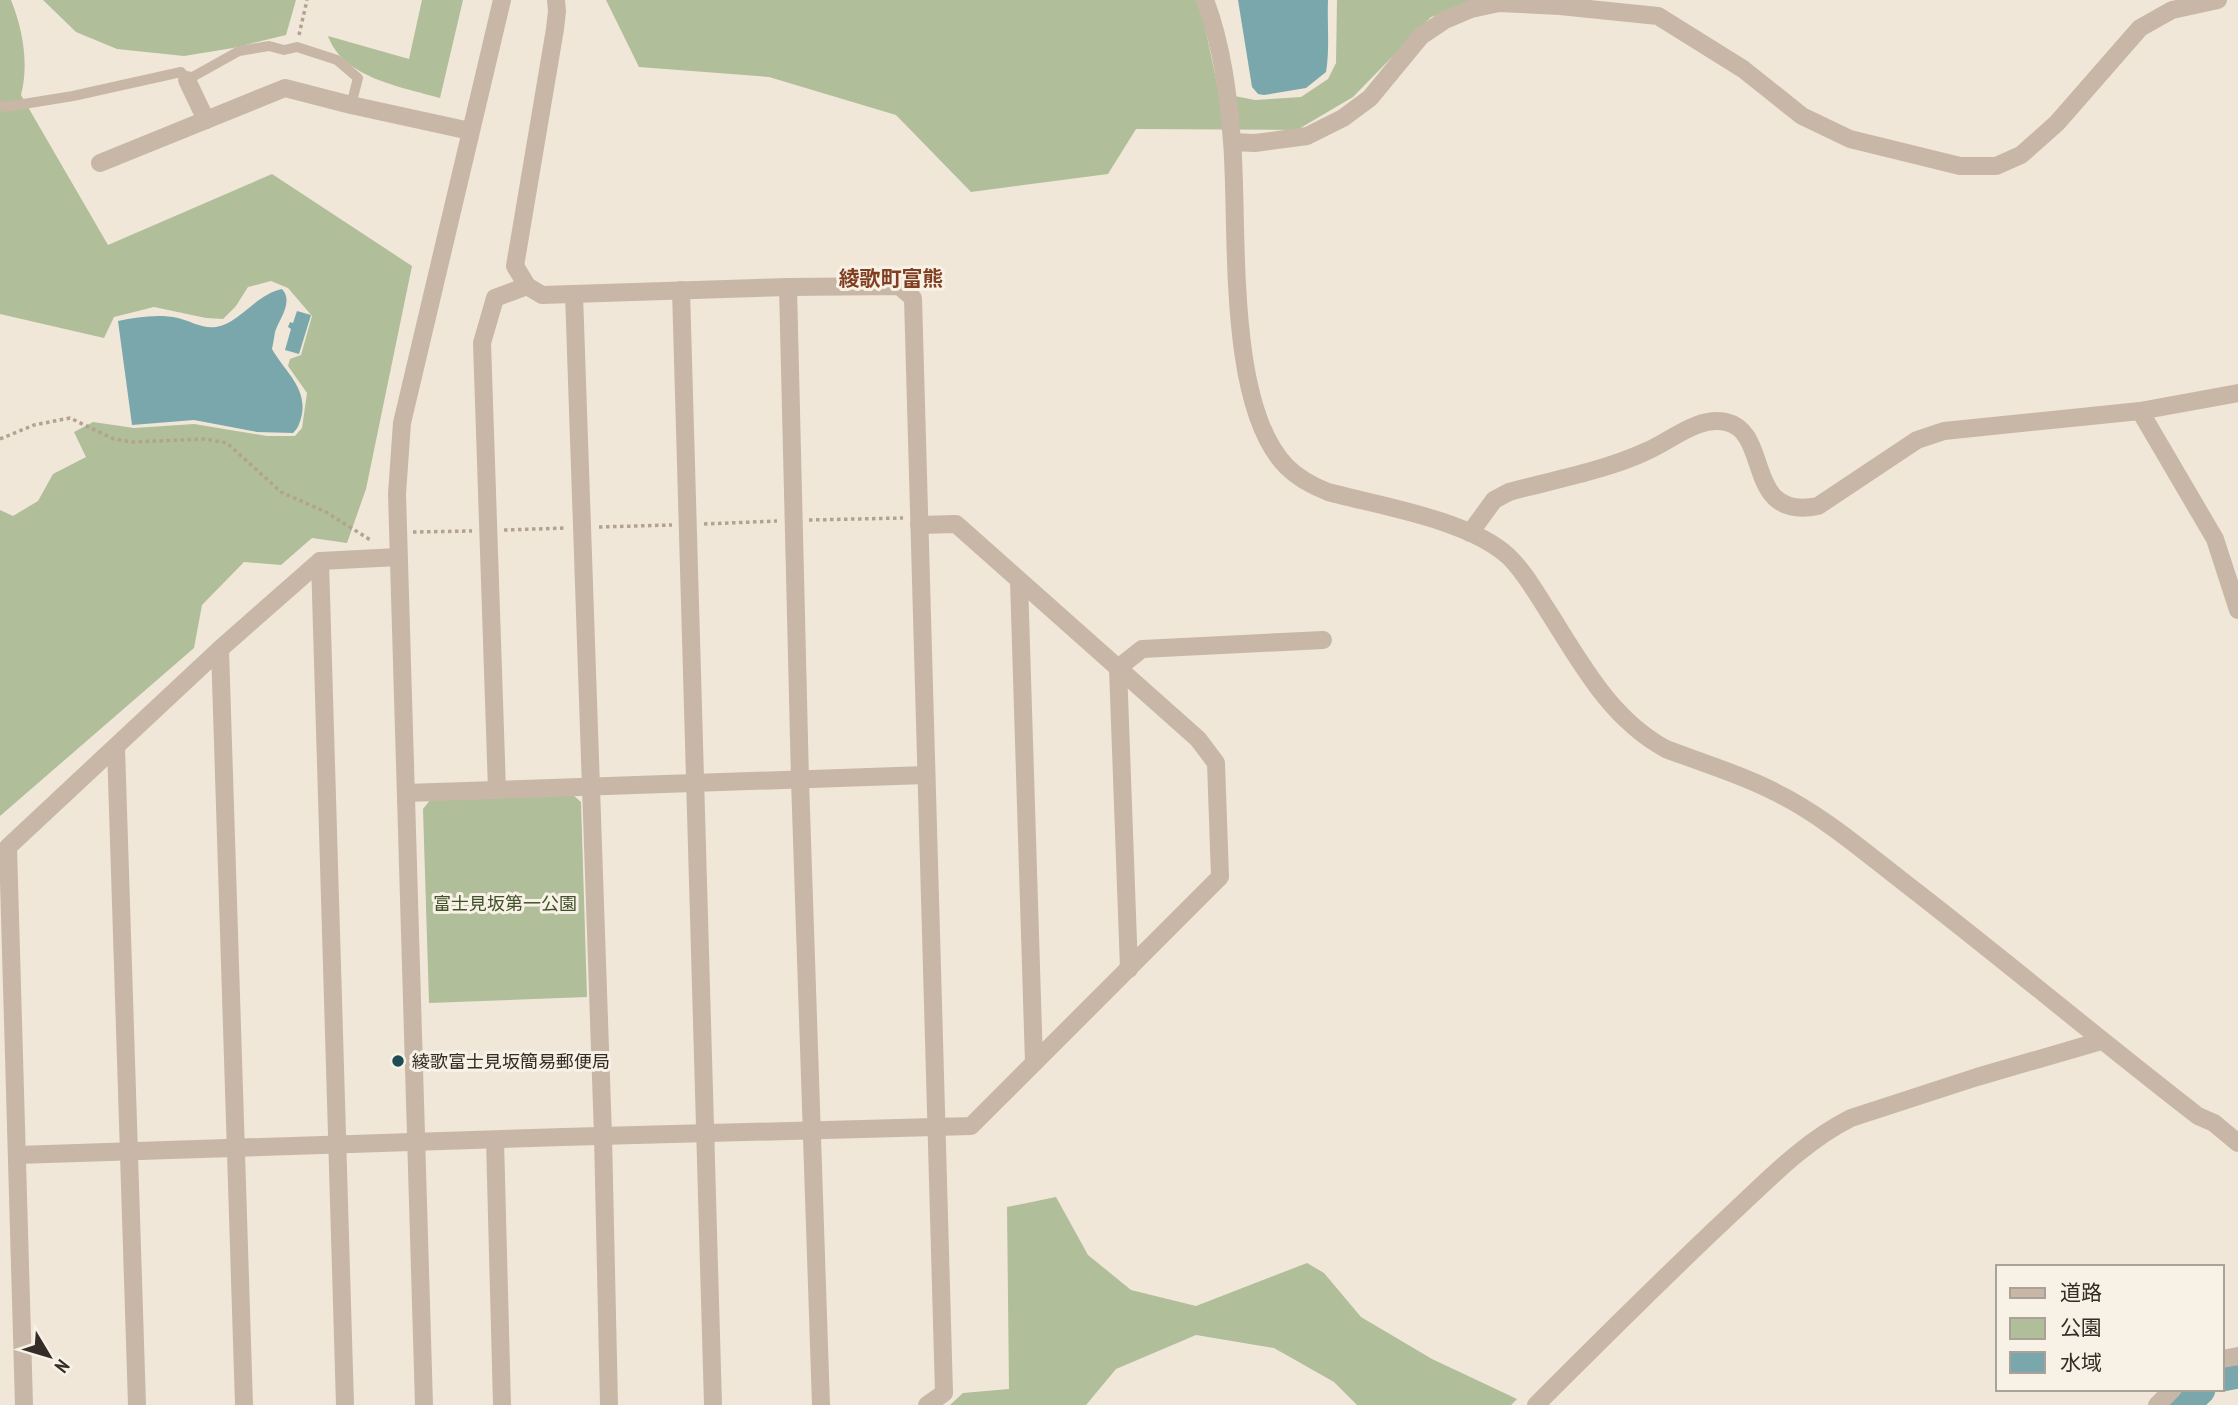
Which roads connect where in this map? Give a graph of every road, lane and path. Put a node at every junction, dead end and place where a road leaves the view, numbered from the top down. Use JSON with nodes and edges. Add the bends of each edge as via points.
{"nodes":[{"id":1,"x":307,"y":0,"type":"edge"},
{"id":2,"x":502,"y":0,"type":"edge"},
{"id":3,"x":556,"y":0,"type":"edge"},
{"id":4,"x":1205,"y":0,"type":"edge"},
{"id":5,"x":2218,"y":0,"type":"edge"},
{"id":6,"x":1656,"y":8,"type":"edge"},
{"id":7,"x":297,"y":47,"type":"junction"},
{"id":8,"x":187,"y":80,"type":"junction"},
{"id":9,"x":351,"y":105,"type":"junction"},
{"id":10,"x":0,"y":106,"type":"edge"},
{"id":11,"x":206,"y":120,"type":"junction"},
{"id":12,"x":470,"y":131,"type":"junction"},
{"id":13,"x":1232,"y":142,"type":"junction"},
{"id":14,"x":100,"y":163,"type":"dead end"},
{"id":15,"x":527,"y":286,"type":"junction"},
{"id":16,"x":788,"y":287,"type":"junction"},
{"id":17,"x":681,"y":290,"type":"junction"},
{"id":18,"x":574,"y":293,"type":"junction"},
{"id":19,"x":2238,"y":393,"type":"edge"},
{"id":20,"x":2140,"y":411,"type":"junction"},
{"id":21,"x":0,"y":439,"type":"edge"},
{"id":22,"x":794,"y":521,"type":"junction"},
{"id":23,"x":919,"y":521,"type":"junction"},
{"id":24,"x":688,"y":524,"type":"junction"},
{"id":25,"x":582,"y":527,"type":"junction"},
{"id":26,"x":488,"y":530,"type":"junction"},
{"id":27,"x":1469,"y":533,"type":"junction"},
{"id":28,"x":398,"y":546,"type":"junction"},
{"id":29,"x":320,"y":561,"type":"junction"},
{"id":30,"x":1019,"y":581,"type":"junction"},
{"id":31,"x":2238,"y":610,"type":"edge"},
{"id":32,"x":1323,"y":640,"type":"dead end"},
{"id":33,"x":220,"y":649,"type":"junction"},
{"id":34,"x":1118,"y":668,"type":"junction"},
{"id":35,"x":116,"y":747,"type":"junction"},
{"id":36,"x":925,"y":775,"type":"junction"},
{"id":37,"x":800,"y":780,"type":"junction"},
{"id":38,"x":695,"y":783,"type":"junction"},
{"id":39,"x":591,"y":786,"type":"junction"},
{"id":40,"x":497,"y":790,"type":"junction"},
{"id":41,"x":406,"y":793,"type":"junction"},
{"id":42,"x":1129,"y":969,"type":"junction"},
{"id":43,"x":2101,"y":1041,"type":"junction"},
{"id":44,"x":1034,"y":1063,"type":"junction"},
{"id":45,"x":937,"y":1128,"type":"junction"},
{"id":46,"x":813,"y":1131,"type":"junction"},
{"id":47,"x":705,"y":1134,"type":"junction"},
{"id":48,"x":603,"y":1136,"type":"junction"},
{"id":49,"x":495,"y":1140,"type":"junction"},
{"id":50,"x":417,"y":1143,"type":"junction"},
{"id":51,"x":2238,"y":1143,"type":"edge"},
{"id":52,"x":337,"y":1145,"type":"junction"},
{"id":53,"x":235,"y":1148,"type":"junction"},
{"id":54,"x":129,"y":1152,"type":"junction"},
{"id":55,"x":17,"y":1155,"type":"junction"},
{"id":56,"x":2171,"y":1391,"type":"edge"},
{"id":57,"x":23,"y":1405,"type":"edge"},
{"id":58,"x":137,"y":1405,"type":"edge"},
{"id":59,"x":244,"y":1405,"type":"edge"},
{"id":60,"x":345,"y":1405,"type":"edge"},
{"id":61,"x":424,"y":1405,"type":"edge"},
{"id":62,"x":502,"y":1405,"type":"edge"},
{"id":63,"x":609,"y":1405,"type":"edge"},
{"id":64,"x":713,"y":1405,"type":"edge"},
{"id":65,"x":821,"y":1405,"type":"edge"},
{"id":66,"x":927,"y":1405,"type":"edge"},
{"id":67,"x":1536,"y":1405,"type":"edge"},
{"id":68,"x":2157,"y":1405,"type":"edge"}],
"edges":[{"from":1,"to":7,"type":"path"},
{"from":2,"to":12,"type":"street"},
{"from":3,"to":15,"type":"street","via":[[515,266]]},
{"from":4,"to":13,"type":"street","via":[[1226,81]]},
{"from":5,"to":6,"type":"street","via":[[2172,10],[2140,28],[2057,123],[2021,155],[1996,166],[1960,166],[1850,139],[1802,116]]},
{"from":6,"to":13,"type":"street","via":[[1499,3],[1471,9],[1420,36],[1370,98],[1343,118],[1307,135],[1255,144]]},
{"from":7,"to":8,"type":"lane","via":[[239,51]]},
{"from":7,"to":9,"type":"lane","via":[[337,60],[358,78]]},
{"from":8,"to":10,"type":"lane","via":[[181,72],[74,96]]},
{"from":8,"to":11,"type":"street"},
{"from":9,"to":11,"type":"street","via":[[285,88]]},
{"from":9,"to":12,"type":"street"},
{"from":11,"to":14,"type":"street"},
{"from":12,"to":28,"type":"street","via":[[402,423]]},
{"from":13,"to":27,"type":"street","via":[[1241,334],[1247,378],[1263,432],[1287,467],[1312,486]]},
{"from":15,"to":18,"type":"street","via":[[542,295]]},
{"from":15,"to":26,"type":"street","via":[[495,298],[482,343]]},
{"from":16,"to":17,"type":"street"},
{"from":16,"to":22,"type":"street"},
{"from":16,"to":23,"type":"street","via":[[899,286],[913,298]]},
{"from":17,"to":18,"type":"street"},
{"from":17,"to":24,"type":"street"},
{"from":18,"to":25,"type":"street"},
{"from":19,"to":20,"type":"street"},
{"from":20,"to":27,"type":"street","via":[[1944,431],[1917,440],[1818,506],[1801,509],[1784,504],[1768,490],[1741,430],[1728,422],[1710,422],[1619,462],[1509,492],[1494,500]]},
{"from":20,"to":31,"type":"street","via":[[2215,539]]},
{"from":21,"to":28,"type":"path","via":[[34,425],[71,418],[114,439],[227,443],[281,492],[327,512],[376,544]]},
{"from":22,"to":23,"type":"path"},
{"from":22,"to":24,"type":"path"},
{"from":22,"to":37,"type":"street"},
{"from":23,"to":30,"type":"street","via":[[957,524]]},
{"from":23,"to":36,"type":"street"},
{"from":24,"to":25,"type":"path"},
{"from":24,"to":38,"type":"street"},
{"from":25,"to":26,"type":"path"},
{"from":25,"to":39,"type":"street"},
{"from":26,"to":28,"type":"path"},
{"from":26,"to":40,"type":"street"},
{"from":27,"to":43,"type":"street","via":[[1508,557],[1594,685],[1644,735],[1666,749],[1775,791],[1818,817]]},
{"from":28,"to":29,"type":"street"},
{"from":28,"to":41,"type":"street"},
{"from":29,"to":33,"type":"street"},
{"from":29,"to":52,"type":"street"},
{"from":30,"to":34,"type":"street"},
{"from":30,"to":44,"type":"street"},
{"from":32,"to":34,"type":"street","via":[[1142,649]]},
{"from":33,"to":35,"type":"street"},
{"from":33,"to":53,"type":"street"},
{"from":34,"to":42,"type":"street"},
{"from":34,"to":42,"type":"street","via":[[1198,739],[1216,763],[1217,788],[1220,877]]},
{"from":35,"to":54,"type":"street"},
{"from":35,"to":55,"type":"street","via":[[8,847]]},
{"from":36,"to":37,"type":"street"},
{"from":36,"to":45,"type":"street"},
{"from":37,"to":38,"type":"street"},
{"from":37,"to":46,"type":"street"},
{"from":38,"to":39,"type":"street"},
{"from":38,"to":47,"type":"street"},
{"from":39,"to":40,"type":"street"},
{"from":39,"to":48,"type":"street"},
{"from":40,"to":41,"type":"street"},
{"from":41,"to":50,"type":"street"},
{"from":42,"to":44,"type":"street"},
{"from":43,"to":51,"type":"street"},
{"from":43,"to":67,"type":"street","via":[[1977,1077],[1833,1127],[1795,1154]]},
{"from":44,"to":45,"type":"street","via":[[971,1126]]},
{"from":45,"to":46,"type":"street"},
{"from":45,"to":66,"type":"street","via":[[944,1393]]},
{"from":46,"to":47,"type":"street"},
{"from":46,"to":65,"type":"street"},
{"from":47,"to":48,"type":"street"},
{"from":47,"to":64,"type":"street"},
{"from":48,"to":49,"type":"street"},
{"from":48,"to":63,"type":"street"},
{"from":49,"to":50,"type":"street"},
{"from":49,"to":62,"type":"street"},
{"from":50,"to":52,"type":"street"},
{"from":50,"to":61,"type":"street"},
{"from":52,"to":53,"type":"street"},
{"from":52,"to":60,"type":"street"},
{"from":53,"to":54,"type":"street"},
{"from":53,"to":59,"type":"street"},
{"from":54,"to":55,"type":"street"},
{"from":54,"to":58,"type":"street"},
{"from":55,"to":57,"type":"street"},
{"from":56,"to":68,"type":"street"}]}
